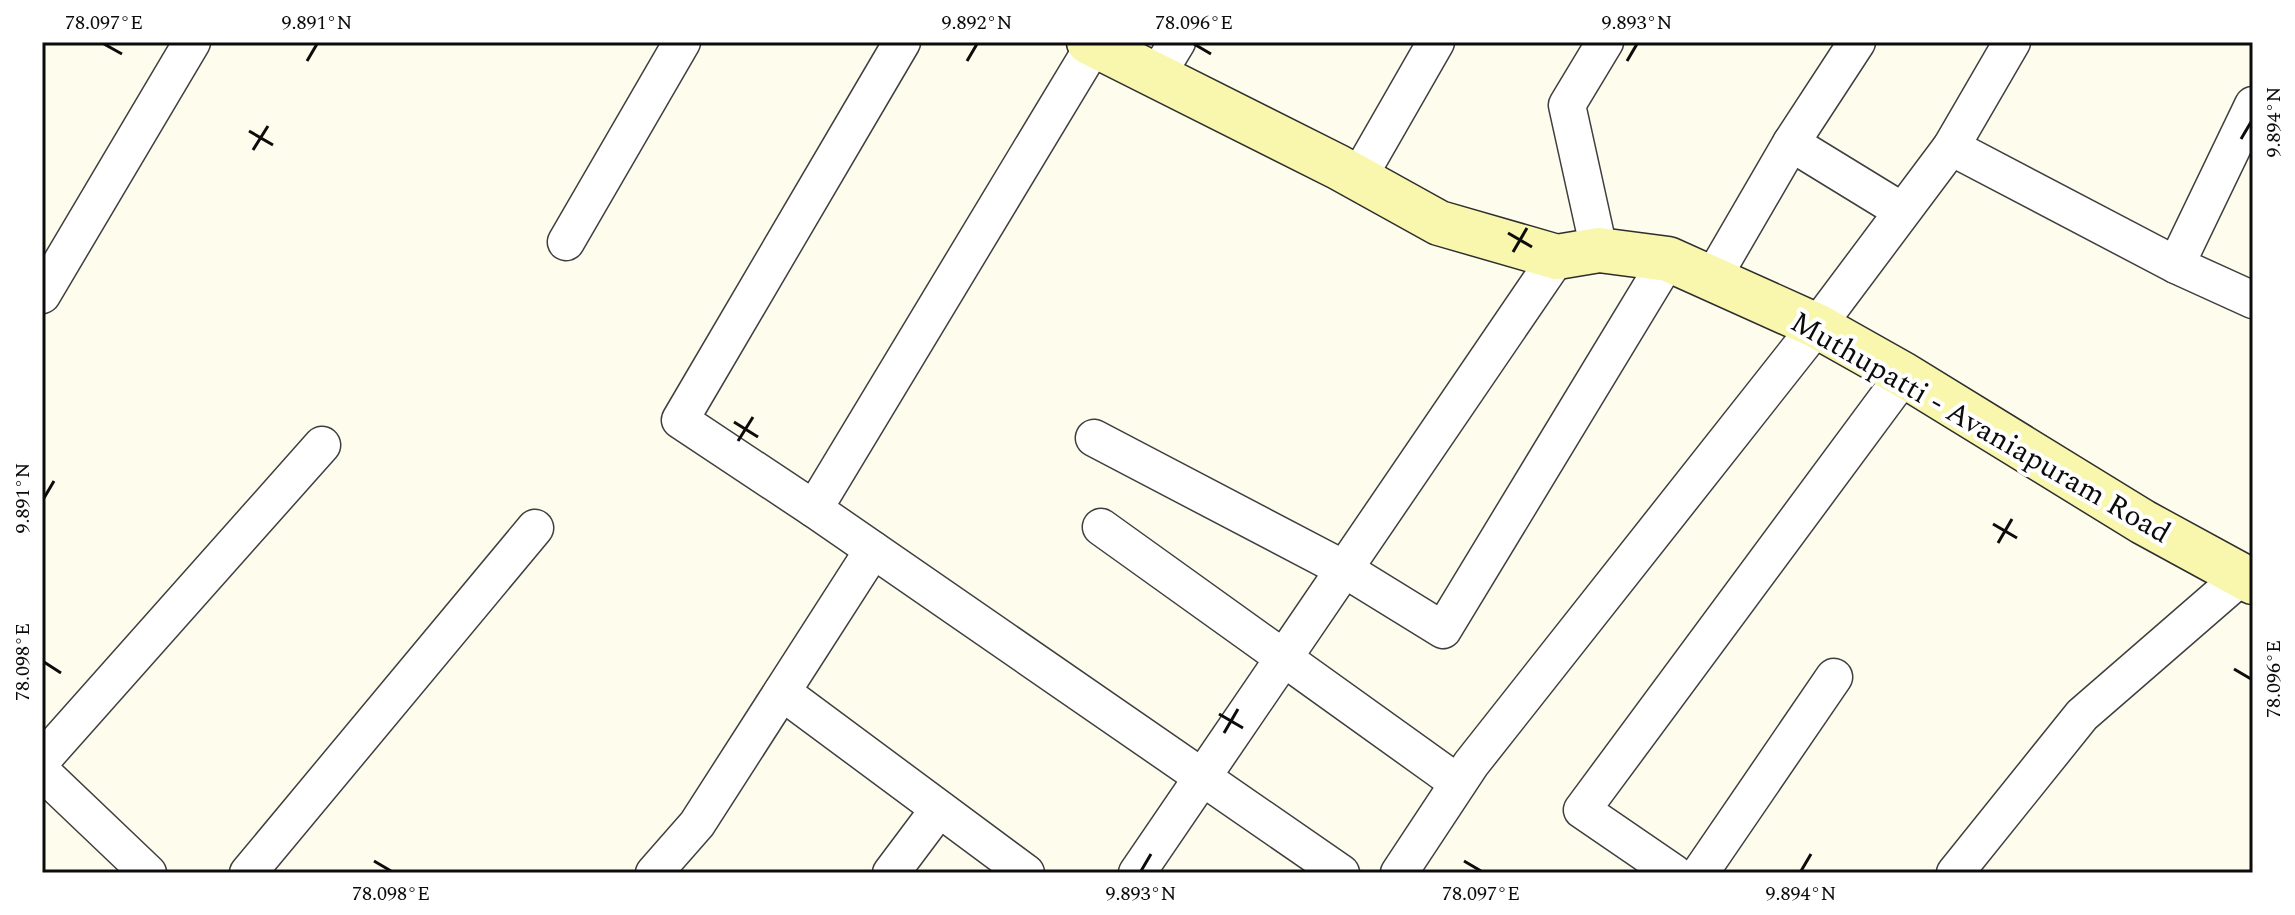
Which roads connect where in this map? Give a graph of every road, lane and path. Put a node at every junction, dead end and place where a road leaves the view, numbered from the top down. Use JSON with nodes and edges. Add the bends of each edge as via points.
{"nodes":[{"id":1,"x":192,"y":42,"type":"edge"},
{"id":2,"x":682,"y":42,"type":"edge"},
{"id":3,"x":902,"y":42,"type":"edge"},
{"id":4,"x":1436,"y":42,"type":"edge"},
{"id":5,"x":1605,"y":42,"type":"edge"},
{"id":6,"x":1857,"y":42,"type":"edge"},
{"id":7,"x":2012,"y":42,"type":"edge"},
{"id":8,"x":1091,"y":43,"type":"edge"},
{"id":9,"x":1167,"y":59,"type":"edge"},
{"id":10,"x":2253,"y":105,"type":"edge"},
{"id":11,"x":1791,"y":143,"type":"junction"},
{"id":12,"x":1951,"y":147,"type":"junction"},
{"id":13,"x":1358,"y":178,"type":"junction"},
{"id":14,"x":1902,"y":211,"type":"junction"},
{"id":15,"x":566,"y":242,"type":"dead end"},
{"id":16,"x":1578,"y":254,"type":"junction"},
{"id":17,"x":1668,"y":259,"type":"junction"},
{"id":18,"x":2176,"y":265,"type":"junction"},
{"id":19,"x":1712,"y":279,"type":"junction"},
{"id":20,"x":42,"y":295,"type":"edge"},
{"id":21,"x":2253,"y":300,"type":"edge"},
{"id":22,"x":1817,"y":326,"type":"junction"},
{"id":23,"x":1904,"y":375,"type":"junction"},
{"id":24,"x":1094,"y":438,"type":"dead end"},
{"id":25,"x":322,"y":445,"type":"dead end"},
{"id":26,"x":814,"y":509,"type":"junction"},
{"id":27,"x":1101,"y":527,"type":"dead end"},
{"id":28,"x":535,"y":528,"type":"dead end"},
{"id":29,"x":873,"y":550,"type":"junction"},
{"id":30,"x":1344,"y":569,"type":"junction"},
{"id":31,"x":2247,"y":580,"type":"edge"},
{"id":32,"x":1284,"y":658,"type":"junction"},
{"id":33,"x":1834,"y":677,"type":"dead end"},
{"id":34,"x":782,"y":692,"type":"junction"},
{"id":35,"x":42,"y":760,"type":"edge"},
{"id":36,"x":42,"y":772,"type":"edge"},
{"id":37,"x":1202,"y":777,"type":"junction"},
{"id":38,"x":1458,"y":783,"type":"junction"},
{"id":39,"x":939,"y":809,"type":"junction"},
{"id":40,"x":148,"y":873,"type":"edge"},
{"id":41,"x":248,"y":873,"type":"edge"},
{"id":42,"x":654,"y":873,"type":"edge"},
{"id":43,"x":891,"y":873,"type":"edge"},
{"id":44,"x":1026,"y":873,"type":"edge"},
{"id":45,"x":1137,"y":873,"type":"edge"},
{"id":46,"x":1341,"y":873,"type":"edge"},
{"id":47,"x":1399,"y":873,"type":"edge"},
{"id":48,"x":1674,"y":873,"type":"edge"},
{"id":49,"x":1700,"y":873,"type":"edge"},
{"id":50,"x":1955,"y":873,"type":"edge"}],
"edges":[{"from":1,"to":20,"type":"street"},
{"from":2,"to":15,"type":"street"},
{"from":3,"to":26,"type":"street","via":[[680,420]]},
{"from":4,"to":13,"type":"street"},
{"from":5,"to":16,"type":"street","via":[[1567,105]]},
{"from":6,"to":11,"type":"street"},
{"from":7,"to":12,"type":"street"},
{"from":8,"to":9,"type":"street","name":"Muthupatti - Avaniapuram Road"},
{"from":8,"to":26,"type":"street"},
{"from":9,"to":13,"type":"street","name":"Muthupatti - Avaniapuram Road"},
{"from":10,"to":18,"type":"street"},
{"from":11,"to":14,"type":"street"},
{"from":11,"to":19,"type":"street"},
{"from":12,"to":14,"type":"street"},
{"from":12,"to":18,"type":"street"},
{"from":13,"to":16,"type":"street","name":"Muthupatti - Avaniapuram Road","via":[[1439,223]]},
{"from":14,"to":22,"type":"street"},
{"from":16,"to":17,"type":"street","name":"Muthupatti - Avaniapuram Road"},
{"from":16,"to":30,"type":"street"},
{"from":17,"to":19,"type":"street","name":"Muthupatti - Avaniapuram Road"},
{"from":17,"to":30,"type":"street","via":[[1443,630]]},
{"from":18,"to":21,"type":"street"},
{"from":19,"to":22,"type":"street","name":"Muthupatti - Avaniapuram Road"},
{"from":22,"to":23,"type":"street","name":"Muthupatti - Avaniapuram Road"},
{"from":22,"to":38,"type":"street"},
{"from":23,"to":31,"type":"street","name":"Muthupatti - Avaniapuram Road"},
{"from":23,"to":48,"type":"street","via":[[1582,810]]},
{"from":24,"to":30,"type":"street"},
{"from":25,"to":35,"type":"street"},
{"from":26,"to":29,"type":"street"},
{"from":27,"to":32,"type":"street"},
{"from":28,"to":41,"type":"street"},
{"from":29,"to":34,"type":"street"},
{"from":29,"to":37,"type":"street"},
{"from":30,"to":32,"type":"street"},
{"from":31,"to":50,"type":"street","via":[[2082,715]]},
{"from":32,"to":37,"type":"street"},
{"from":32,"to":38,"type":"street"},
{"from":33,"to":49,"type":"street"},
{"from":34,"to":39,"type":"street"},
{"from":34,"to":42,"type":"street","via":[[697,824]]},
{"from":36,"to":40,"type":"street"},
{"from":37,"to":45,"type":"street"},
{"from":37,"to":46,"type":"street"},
{"from":38,"to":47,"type":"street"},
{"from":39,"to":43,"type":"street"},
{"from":39,"to":44,"type":"street"}]}
